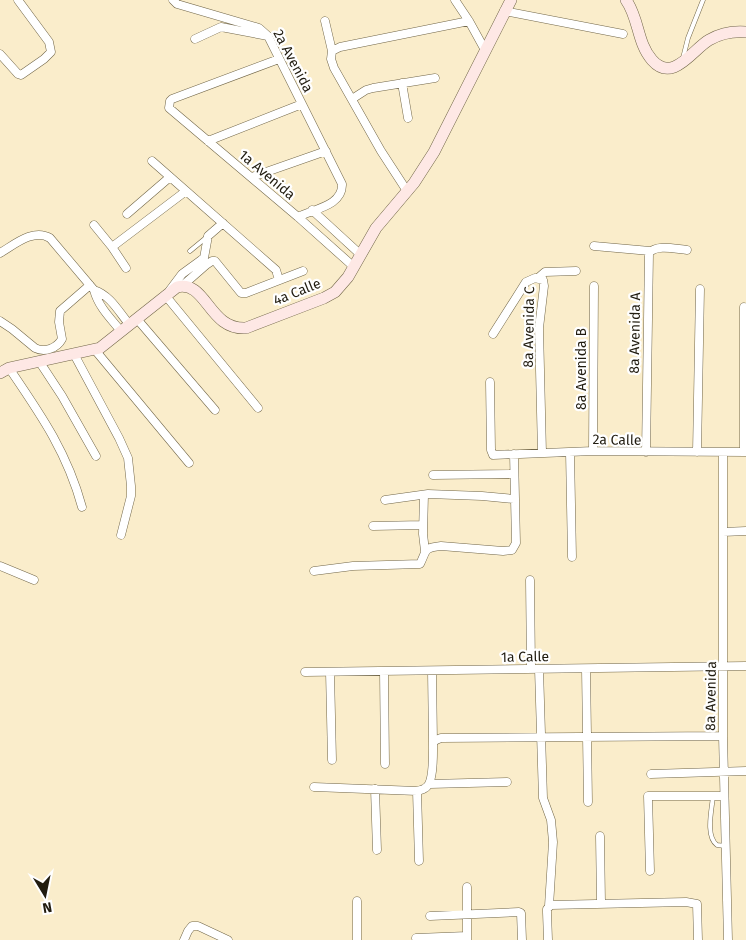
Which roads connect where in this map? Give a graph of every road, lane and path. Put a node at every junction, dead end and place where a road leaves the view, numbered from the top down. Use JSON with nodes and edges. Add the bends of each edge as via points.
{"nodes":[{"id":1,"x":18,"y":0,"type":"edge"},
{"id":2,"x":173,"y":0,"type":"edge"},
{"id":3,"x":454,"y":0,"type":"edge"},
{"id":4,"x":511,"y":0,"type":"edge"},
{"id":5,"x":626,"y":0,"type":"edge"},
{"id":6,"x":703,"y":0,"type":"edge"},
{"id":7,"x":504,"y":11,"type":"junction"},
{"id":8,"x":326,"y":21,"type":"dead end"},
{"id":9,"x":469,"y":21,"type":"junction"},
{"id":10,"x":746,"y":32,"type":"edge"},
{"id":11,"x":623,"y":34,"type":"dead end"},
{"id":12,"x":268,"y":36,"type":"junction"},
{"id":13,"x":195,"y":39,"type":"dead end"},
{"id":14,"x":332,"y":50,"type":"junction"},
{"id":15,"x":485,"y":50,"type":"junction"},
{"id":16,"x":0,"y":54,"type":"edge"},
{"id":17,"x":279,"y":59,"type":"junction"},
{"id":18,"x":682,"y":63,"type":"junction"},
{"id":19,"x":435,"y":78,"type":"dead end"},
{"id":20,"x":402,"y":83,"type":"junction"},
{"id":21,"x":352,"y":99,"type":"junction"},
{"id":22,"x":302,"y":104,"type":"junction"},
{"id":23,"x":408,"y":118,"type":"dead end"},
{"id":24,"x":208,"y":141,"type":"junction"},
{"id":25,"x":326,"y":150,"type":"junction"},
{"id":26,"x":152,"y":161,"type":"dead end"},
{"id":27,"x":170,"y":176,"type":"junction"},
{"id":28,"x":252,"y":177,"type":"junction"},
{"id":29,"x":186,"y":191,"type":"junction"},
{"id":30,"x":407,"y":191,"type":"junction"},
{"id":31,"x":312,"y":210,"type":"junction"},
{"id":32,"x":127,"y":214,"type":"dead end"},
{"id":33,"x":298,"y":217,"type":"junction"},
{"id":34,"x":223,"y":223,"type":"junction"},
{"id":35,"x":94,"y":225,"type":"dead end"},
{"id":36,"x":208,"y":236,"type":"junction"},
{"id":37,"x":594,"y":246,"type":"dead end"},
{"id":38,"x":112,"y":247,"type":"junction"},
{"id":39,"x":686,"y":250,"type":"dead end"},
{"id":40,"x":650,"y":251,"type":"junction"},
{"id":41,"x":190,"y":252,"type":"dead end"},
{"id":42,"x":0,"y":253,"type":"edge"},
{"id":43,"x":361,"y":255,"type":"junction"},
{"id":44,"x":204,"y":263,"type":"junction"},
{"id":45,"x":354,"y":267,"type":"junction"},
{"id":46,"x":126,"y":268,"type":"dead end"},
{"id":47,"x":303,"y":271,"type":"dead end"},
{"id":48,"x":576,"y":271,"type":"dead end"},
{"id":49,"x":538,"y":278,"type":"junction"},
{"id":50,"x":279,"y":280,"type":"junction"},
{"id":51,"x":182,"y":286,"type":"junction"},
{"id":52,"x":594,"y":286,"type":"dead end"},
{"id":53,"x":92,"y":287,"type":"junction"},
{"id":54,"x":700,"y":289,"type":"dead end"},
{"id":55,"x":167,"y":294,"type":"junction"},
{"id":56,"x":744,"y":307,"type":"dead end"},
{"id":57,"x":118,"y":310,"type":"junction"},
{"id":58,"x":110,"y":318,"type":"junction"},
{"id":59,"x":0,"y":321,"type":"edge"},
{"id":60,"x":129,"y":325,"type":"junction"},
{"id":61,"x":493,"y":334,"type":"dead end"},
{"id":62,"x":95,"y":350,"type":"junction"},
{"id":63,"x":74,"y":354,"type":"junction"},
{"id":64,"x":39,"y":361,"type":"junction"},
{"id":65,"x":4,"y":370,"type":"edge"},
{"id":66,"x":490,"y":382,"type":"dead end"},
{"id":67,"x":258,"y":408,"type":"dead end"},
{"id":68,"x":216,"y":410,"type":"dead end"},
{"id":69,"x":570,"y":452,"type":"junction"},
{"id":70,"x":593,"y":452,"type":"junction"},
{"id":71,"x":646,"y":452,"type":"junction"},
{"id":72,"x":697,"y":452,"type":"junction"},
{"id":73,"x":723,"y":452,"type":"junction"},
{"id":74,"x":745,"y":452,"type":"edge"},
{"id":75,"x":542,"y":453,"type":"junction"},
{"id":76,"x":514,"y":454,"type":"junction"},
{"id":77,"x":96,"y":456,"type":"dead end"},
{"id":78,"x":189,"y":463,"type":"dead end"},
{"id":79,"x":514,"y":474,"type":"junction"},
{"id":80,"x":433,"y":475,"type":"dead end"},
{"id":81,"x":424,"y":495,"type":"junction"},
{"id":82,"x":514,"y":499,"type":"junction"},
{"id":83,"x":385,"y":500,"type":"dead end"},
{"id":84,"x":82,"y":508,"type":"dead end"},
{"id":85,"x":423,"y":525,"type":"junction"},
{"id":86,"x":373,"y":526,"type":"dead end"},
{"id":87,"x":746,"y":531,"type":"edge"},
{"id":88,"x":723,"y":532,"type":"junction"},
{"id":89,"x":121,"y":535,"type":"dead end"},
{"id":90,"x":425,"y":551,"type":"junction"},
{"id":91,"x":572,"y":558,"type":"dead end"},
{"id":92,"x":0,"y":566,"type":"edge"},
{"id":93,"x":314,"y":571,"type":"dead end"},
{"id":94,"x":34,"y":580,"type":"dead end"},
{"id":95,"x":530,"y":580,"type":"dead end"},
{"id":96,"x":724,"y":666,"type":"junction"},
{"id":97,"x":746,"y":666,"type":"edge"},
{"id":98,"x":535,"y":669,"type":"junction"},
{"id":99,"x":586,"y":669,"type":"junction"},
{"id":100,"x":432,"y":671,"type":"junction"},
{"id":101,"x":305,"y":672,"type":"dead end"},
{"id":102,"x":330,"y":672,"type":"junction"},
{"id":103,"x":384,"y":672,"type":"junction"},
{"id":104,"x":541,"y":736,"type":"junction"},
{"id":105,"x":587,"y":736,"type":"junction"},
{"id":106,"x":723,"y":736,"type":"junction"},
{"id":107,"x":433,"y":743,"type":"junction"},
{"id":108,"x":332,"y":760,"type":"dead end"},
{"id":109,"x":385,"y":764,"type":"dead end"},
{"id":110,"x":724,"y":772,"type":"junction"},
{"id":111,"x":746,"y":772,"type":"edge"},
{"id":112,"x":651,"y":774,"type":"dead end"},
{"id":113,"x":507,"y":782,"type":"dead end"},
{"id":114,"x":430,"y":784,"type":"junction"},
{"id":115,"x":314,"y":787,"type":"dead end"},
{"id":116,"x":375,"y":789,"type":"junction"},
{"id":117,"x":417,"y":790,"type":"junction"},
{"id":118,"x":713,"y":796,"type":"junction"},
{"id":119,"x":724,"y":796,"type":"junction"},
{"id":120,"x":588,"y":802,"type":"dead end"},
{"id":121,"x":600,"y":836,"type":"dead end"},
{"id":122,"x":726,"y":846,"type":"junction"},
{"id":123,"x":377,"y":850,"type":"dead end"},
{"id":124,"x":419,"y":861,"type":"dead end"},
{"id":125,"x":650,"y":871,"type":"dead end"},
{"id":126,"x":467,"y":887,"type":"dead end"},
{"id":127,"x":356,"y":901,"type":"dead end"},
{"id":128,"x":601,"y":903,"type":"junction"},
{"id":129,"x":549,"y":906,"type":"junction"},
{"id":130,"x":467,"y":914,"type":"junction"},
{"id":131,"x":430,"y":916,"type":"dead end"},
{"id":132,"x":416,"y":938,"type":"dead end"},
{"id":133,"x":467,"y":938,"type":"edge"},
{"id":134,"x":184,"y":940,"type":"edge"},
{"id":135,"x":228,"y":940,"type":"edge"},
{"id":136,"x":357,"y":940,"type":"edge"},
{"id":137,"x":522,"y":940,"type":"edge"},
{"id":138,"x":548,"y":940,"type":"edge"},
{"id":139,"x":698,"y":940,"type":"edge"},
{"id":140,"x":728,"y":940,"type":"edge"}],
"edges":[{"from":1,"to":16,"type":"street","via":[[51,47],[51,52],[22,74],[18,74]]},
{"from":2,"to":12,"type":"street","name":"2a Avenida","via":[[177,4],[259,28]]},
{"from":3,"to":9,"type":"street"},
{"from":4,"to":7,"type":"street","name":"4a Calle"},
{"from":5,"to":18,"type":"street","via":[[653,61],[669,68]]},
{"from":6,"to":18,"type":"lane"},
{"from":7,"to":11,"type":"street"},
{"from":7,"to":15,"type":"street","name":"4a Calle"},
{"from":8,"to":14,"type":"street"},
{"from":9,"to":14,"type":"street"},
{"from":9,"to":15,"type":"street"},
{"from":10,"to":18,"type":"street","via":[[715,37]]},
{"from":12,"to":13,"type":"street","via":[[221,27]]},
{"from":12,"to":17,"type":"street","name":"2a Avenida"},
{"from":14,"to":21,"type":"street","via":[[334,68]]},
{"from":15,"to":30,"type":"street","name":"4a Calle","via":[[441,139]]},
{"from":17,"to":22,"type":"street","name":"2a Avenida"},
{"from":17,"to":24,"type":"street","name":"1a Avenida","via":[[170,101],[169,108]]},
{"from":19,"to":20,"type":"street"},
{"from":20,"to":21,"type":"street","via":[[366,90]]},
{"from":20,"to":23,"type":"street"},
{"from":21,"to":30,"type":"street"},
{"from":22,"to":24,"type":"street"},
{"from":22,"to":25,"type":"street","name":"2a Avenida"},
{"from":24,"to":28,"type":"street","name":"1a Avenida"},
{"from":25,"to":28,"type":"street"},
{"from":25,"to":31,"type":"street","name":"2a Avenida","via":[[342,188],[336,201]]},
{"from":26,"to":27,"type":"street"},
{"from":27,"to":29,"type":"street"},
{"from":27,"to":32,"type":"street"},
{"from":28,"to":33,"type":"street","name":"1a Avenida"},
{"from":29,"to":34,"type":"street"},
{"from":29,"to":38,"type":"street"},
{"from":30,"to":43,"type":"street","name":"4a Calle","via":[[376,228]]},
{"from":31,"to":33,"type":"street"},
{"from":31,"to":43,"type":"street"},
{"from":33,"to":45,"type":"street","name":"1a Avenida"},
{"from":34,"to":36,"type":"street"},
{"from":34,"to":50,"type":"street","via":[[276,270]]},
{"from":35,"to":38,"type":"street"},
{"from":36,"to":41,"type":"lane"},
{"from":36,"to":44,"type":"street"},
{"from":37,"to":40,"type":"street"},
{"from":38,"to":46,"type":"street"},
{"from":39,"to":40,"type":"street","via":[[660,248]]},
{"from":40,"to":71,"type":"street","name":"8a Avenida A"},
{"from":42,"to":53,"type":"street","via":[[30,236],[45,235]]},
{"from":43,"to":45,"type":"street","name":"4a Calle"},
{"from":44,"to":50,"type":"street","via":[[215,261],[241,293]]},
{"from":44,"to":51,"type":"street"},
{"from":44,"to":55,"type":"street","via":[[182,274]]},
{"from":45,"to":51,"type":"street","name":"4a Calle","via":[[338,288],[324,298],[246,328],[226,324],[217,318],[195,290]]},
{"from":47,"to":50,"type":"street"},
{"from":48,"to":49,"type":"street","via":[[545,272]]},
{"from":49,"to":61,"type":"street","name":"8a Avenida C","via":[[526,282]]},
{"from":49,"to":75,"type":"street","name":"8a Avenida C","via":[[543,280],[544,286],[539,328]]},
{"from":51,"to":55,"type":"street"},
{"from":52,"to":70,"type":"street","name":"8a Avenida B"},
{"from":53,"to":57,"type":"street","via":[[103,293]]},
{"from":53,"to":58,"type":"street"},
{"from":53,"to":59,"type":"street","via":[[60,311],[62,339],[50,349],[39,350]]},
{"from":54,"to":72,"type":"street"},
{"from":55,"to":60,"type":"street"},
{"from":55,"to":67,"type":"street"},
{"from":56,"to":74,"type":"street"},
{"from":57,"to":58,"type":"street"},
{"from":57,"to":60,"type":"street"},
{"from":58,"to":60,"type":"street"},
{"from":60,"to":62,"type":"street"},
{"from":60,"to":68,"type":"street"},
{"from":62,"to":63,"type":"street"},
{"from":62,"to":78,"type":"street"},
{"from":63,"to":64,"type":"street"},
{"from":63,"to":89,"type":"street","via":[[128,458],[130,502]]},
{"from":64,"to":65,"type":"street"},
{"from":64,"to":77,"type":"street"},
{"from":65,"to":84,"type":"street","via":[[40,413],[63,454]]},
{"from":66,"to":76,"type":"street","name":"2a Calle","via":[[491,450],[493,455]]},
{"from":69,"to":70,"type":"street","name":"2a Calle"},
{"from":69,"to":75,"type":"street","name":"2a Calle"},
{"from":69,"to":91,"type":"street"},
{"from":70,"to":71,"type":"street","name":"2a Calle"},
{"from":71,"to":72,"type":"street","name":"2a Calle"},
{"from":72,"to":73,"type":"street","name":"2a Calle"},
{"from":73,"to":74,"type":"street","name":"2a Calle"},
{"from":73,"to":88,"type":"street","name":"8a Avenida"},
{"from":75,"to":76,"type":"street","name":"2a Calle"},
{"from":76,"to":79,"type":"street"},
{"from":79,"to":80,"type":"street"},
{"from":79,"to":82,"type":"street"},
{"from":81,"to":82,"type":"street"},
{"from":81,"to":83,"type":"street"},
{"from":81,"to":85,"type":"street"},
{"from":82,"to":90,"type":"street","via":[[516,546],[512,550],[441,546]]},
{"from":85,"to":86,"type":"street"},
{"from":85,"to":90,"type":"street"},
{"from":87,"to":88,"type":"street"},
{"from":88,"to":96,"type":"street","name":"8a Avenida"},
{"from":90,"to":93,"type":"street","via":[[420,564]]},
{"from":92,"to":94,"type":"street"},
{"from":95,"to":98,"type":"street"},
{"from":96,"to":97,"type":"street","name":"1a Calle"},
{"from":96,"to":99,"type":"street","name":"1a Calle"},
{"from":96,"to":106,"type":"street","name":"8a Avenida"},
{"from":98,"to":99,"type":"street","name":"1a Calle"},
{"from":98,"to":100,"type":"street","name":"1a Calle"},
{"from":98,"to":104,"type":"street"},
{"from":99,"to":105,"type":"street"},
{"from":100,"to":103,"type":"street","name":"1a Calle"},
{"from":100,"to":107,"type":"street"},
{"from":101,"to":102,"type":"street","name":"1a Calle"},
{"from":102,"to":103,"type":"street","name":"1a Calle"},
{"from":102,"to":108,"type":"street"},
{"from":103,"to":109,"type":"street"},
{"from":104,"to":105,"type":"street"},
{"from":104,"to":107,"type":"street","via":[[450,737]]},
{"from":104,"to":129,"type":"street","via":[[542,798],[551,820],[553,842]]},
{"from":105,"to":106,"type":"street"},
{"from":105,"to":120,"type":"street"},
{"from":106,"to":110,"type":"street","name":"8a Avenida"},
{"from":107,"to":114,"type":"street"},
{"from":110,"to":111,"type":"street"},
{"from":110,"to":112,"type":"street"},
{"from":110,"to":119,"type":"street","name":"8a Avenida"},
{"from":113,"to":114,"type":"street"},
{"from":114,"to":117,"type":"street"},
{"from":115,"to":116,"type":"street"},
{"from":116,"to":117,"type":"street"},
{"from":116,"to":123,"type":"street"},
{"from":117,"to":124,"type":"street"},
{"from":118,"to":119,"type":"street"},
{"from":118,"to":122,"type":"lane","via":[[710,832],[716,845]]},
{"from":118,"to":125,"type":"street","via":[[648,796]]},
{"from":119,"to":122,"type":"street","name":"8a Avenida"},
{"from":121,"to":128,"type":"street"},
{"from":122,"to":140,"type":"street","name":"8a Avenida"},
{"from":126,"to":130,"type":"street"},
{"from":127,"to":136,"type":"street"},
{"from":128,"to":129,"type":"street"},
{"from":128,"to":139,"type":"street","via":[[697,904]]},
{"from":129,"to":138,"type":"street"},
{"from":130,"to":131,"type":"street"},
{"from":130,"to":133,"type":"street"},
{"from":130,"to":137,"type":"street","via":[[519,912]]},
{"from":132,"to":133,"type":"street"},
{"from":134,"to":135,"type":"street","via":[[192,926]]}]}
